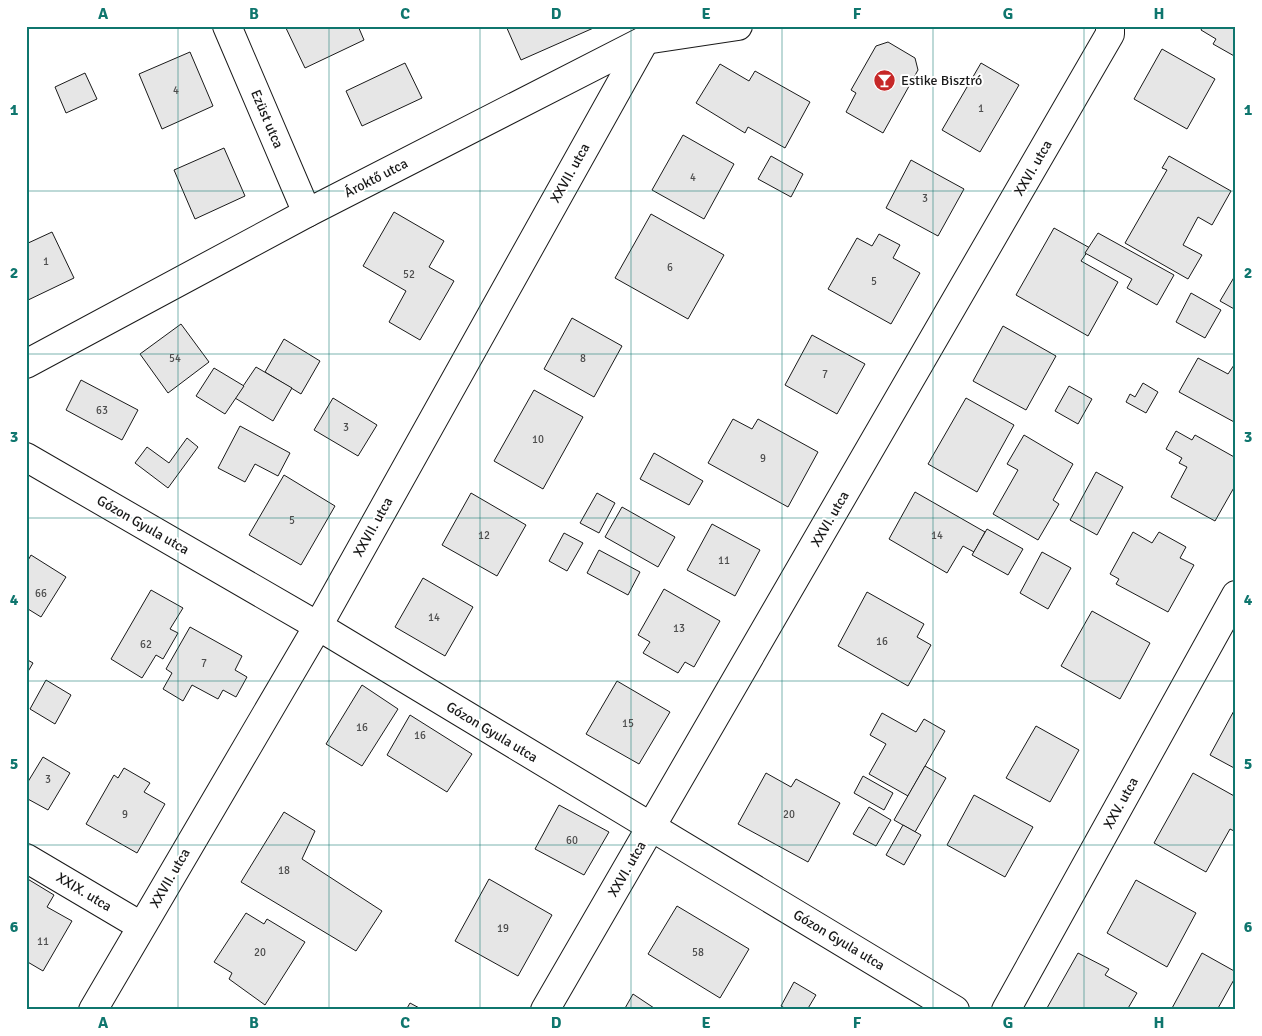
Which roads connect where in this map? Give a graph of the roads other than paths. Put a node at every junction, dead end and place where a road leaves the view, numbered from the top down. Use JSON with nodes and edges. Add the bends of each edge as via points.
{"nodes":[{"id":1,"x":227,"y":26,"type":"edge"},
{"id":2,"x":738,"y":26,"type":"edge"},
{"id":3,"x":1110,"y":26,"type":"edge"},
{"id":4,"x":642,"y":33,"type":"edge"},
{"id":5,"x":307,"y":212,"type":"junction"},
{"id":6,"x":26,"y":364,"type":"edge"},
{"id":7,"x":26,"y":457,"type":"edge"},
{"id":8,"x":1236,"y":595,"type":"edge"},
{"id":9,"x":318,"y":626,"type":"junction"},
{"id":10,"x":651,"y":828,"type":"junction"},
{"id":11,"x":26,"y":858,"type":"edge"},
{"id":12,"x":141,"y":926,"type":"junction"},
{"id":13,"x":93,"y":1010,"type":"edge"},
{"id":14,"x":546,"y":1010,"type":"edge"},
{"id":15,"x":955,"y":1010,"type":"edge"},
{"id":16,"x":1006,"y":1010,"type":"edge"}],
"edges":[{"from":1,"to":5,"type":"street","name":"Ezüst utca"},
{"from":2,"to":4,"type":"street","name":"Ároktő utca"},
{"from":3,"to":10,"type":"street","name":"XXVI. utca","via":[[1110,34]]},
{"from":4,"to":5,"type":"street","name":"Ároktő utca"},
{"from":4,"to":9,"type":"street","name":"XXVII. utca"},
{"from":5,"to":6,"type":"street","name":"Ároktő utca"},
{"from":7,"to":9,"type":"street","name":"Gózon Gyula utca"},
{"from":8,"to":16,"type":"street","name":"XXV. utca"},
{"from":9,"to":10,"type":"street","name":"Gózon Gyula utca"},
{"from":9,"to":12,"type":"street","name":"XXVII. utca"},
{"from":10,"to":14,"type":"street","name":"XXVI. utca"},
{"from":10,"to":15,"type":"street","name":"Gózon Gyula utca"},
{"from":11,"to":12,"type":"street","name":"XXIX. utca"},
{"from":12,"to":13,"type":"street","name":"XXVII. utca"}]}
